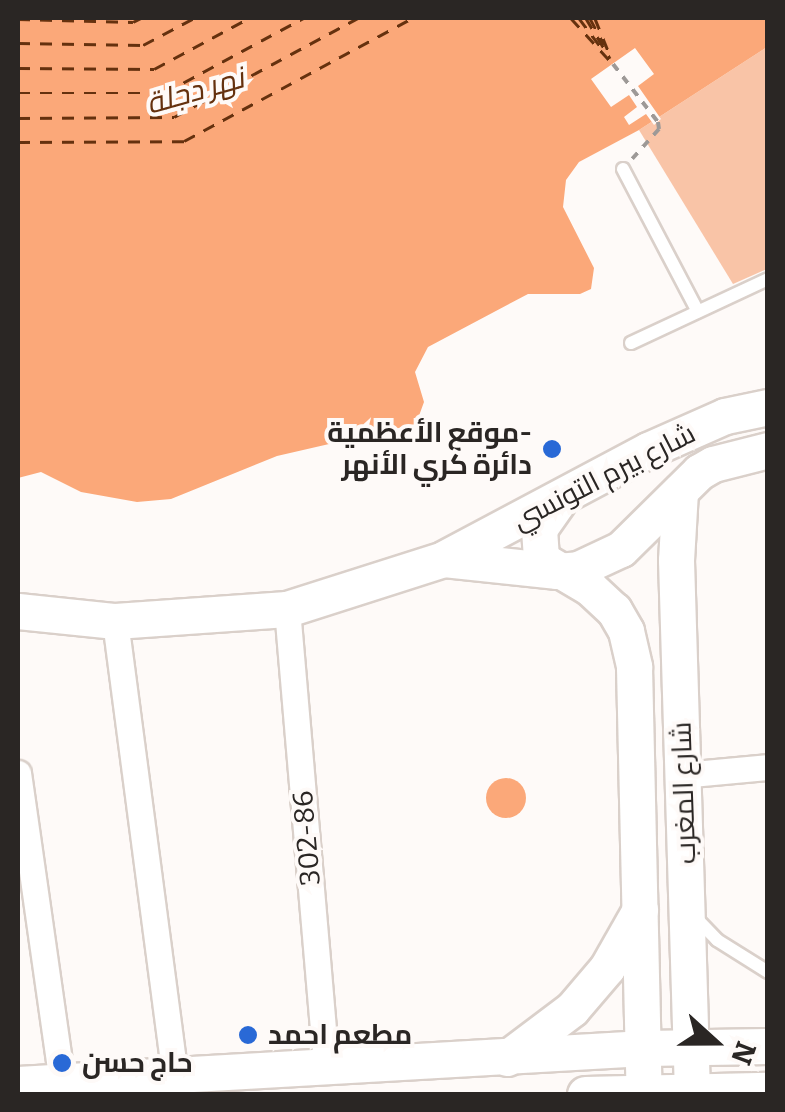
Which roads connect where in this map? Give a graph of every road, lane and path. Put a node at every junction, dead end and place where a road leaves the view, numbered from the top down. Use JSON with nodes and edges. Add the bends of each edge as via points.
{"nodes":[{"id":1,"x":613,"y":64,"type":"dead end"},
{"id":2,"x":623,"y":170,"type":"joint"},
{"id":3,"x":768,"y":280,"type":"edge"},
{"id":4,"x":698,"y":312,"type":"junction"},
{"id":5,"x":632,"y":343,"type":"dead end"},
{"id":6,"x":768,"y":406,"type":"edge"},
{"id":7,"x":768,"y":450,"type":"edge"},
{"id":8,"x":680,"y":491,"type":"junction"},
{"id":9,"x":558,"y":502,"type":"junction"},
{"id":10,"x":444,"y":559,"type":"junction"},
{"id":11,"x":556,"y":571,"type":"junction"},
{"id":12,"x":288,"y":610,"type":"junction"},
{"id":13,"x":18,"y":611,"type":"edge"},
{"id":14,"x":115,"y":622,"type":"junction"},
{"id":15,"x":768,"y":767,"type":"edge"},
{"id":16,"x":18,"y":773,"type":"edge"},
{"id":17,"x":682,"y":774,"type":"junction"},
{"id":18,"x":641,"y":909,"type":"junction"},
{"id":19,"x":688,"y":909,"type":"junction"},
{"id":20,"x":768,"y":972,"type":"edge"},
{"id":21,"x":690,"y":1046,"type":"junction"},
{"id":22,"x":768,"y":1046,"type":"edge"},
{"id":23,"x":644,"y":1048,"type":"junction"},
{"id":24,"x":507,"y":1058,"type":"junction"},
{"id":25,"x":326,"y":1067,"type":"junction"},
{"id":26,"x":175,"y":1076,"type":"junction"},
{"id":27,"x":62,"y":1082,"type":"junction"},
{"id":28,"x":18,"y":1084,"type":"edge"},
{"id":29,"x":768,"y":1090,"type":"edge"},
{"id":30,"x":584,"y":1094,"type":"edge"},
{"id":31,"x":644,"y":1094,"type":"edge"},
{"id":32,"x":692,"y":1094,"type":"edge"}],
"edges":[{"from":1,"to":2,"type":"path","via":[[659,129]]},
{"from":2,"to":4,"type":"lane"},
{"from":3,"to":4,"type":"lane"},
{"from":4,"to":5,"type":"lane"},
{"from":6,"to":9,"type":"street","name":"شارع بيرم التونسي","via":[[725,416],[648,450]]},
{"from":7,"to":8,"type":"street","name":"شارع بيرم التونسي","via":[[713,464]]},
{"from":8,"to":11,"type":"street","name":"شارع بيرم التونسي","via":[[604,560]]},
{"from":8,"to":17,"type":"street","name":"شارع المغرب"},
{"from":9,"to":10,"type":"street","name":"شارع بيرم التونسي"},
{"from":9,"to":11,"type":"street","via":[[537,539],[541,558]]},
{"from":10,"to":11,"type":"street"},
{"from":10,"to":12,"type":"street","name":"شارع بيرم التونسي"},
{"from":11,"to":18,"type":"street","name":"شارع المغرب","via":[[600,595],[626,631],[634,666]]},
{"from":12,"to":14,"type":"street","name":"شارع بيرم التونسي"},
{"from":12,"to":25,"type":"street","name":"302-86"},
{"from":13,"to":14,"type":"street","name":"شارع بيرم التونسي"},
{"from":14,"to":26,"type":"street"},
{"from":15,"to":17,"type":"street"},
{"from":16,"to":27,"type":"street"},
{"from":17,"to":19,"type":"street","name":"شارع المغرب"},
{"from":18,"to":23,"type":"street","name":"شارع المغرب"},
{"from":18,"to":24,"type":"street","via":[[607,968],[572,1009]]},
{"from":19,"to":20,"type":"lane","via":[[717,940]]},
{"from":19,"to":21,"type":"street","name":"شارع المغرب"},
{"from":21,"to":22,"type":"street"},
{"from":21,"to":23,"type":"street"},
{"from":21,"to":32,"type":"street","name":"شارع المغرب"},
{"from":23,"to":24,"type":"street"},
{"from":23,"to":31,"type":"street","name":"شارع المغرب"},
{"from":24,"to":25,"type":"street"},
{"from":25,"to":26,"type":"street"},
{"from":26,"to":27,"type":"street"},
{"from":27,"to":28,"type":"street"},
{"from":29,"to":32,"type":"street"},
{"from":30,"to":31,"type":"street"},
{"from":31,"to":32,"type":"street"}]}
